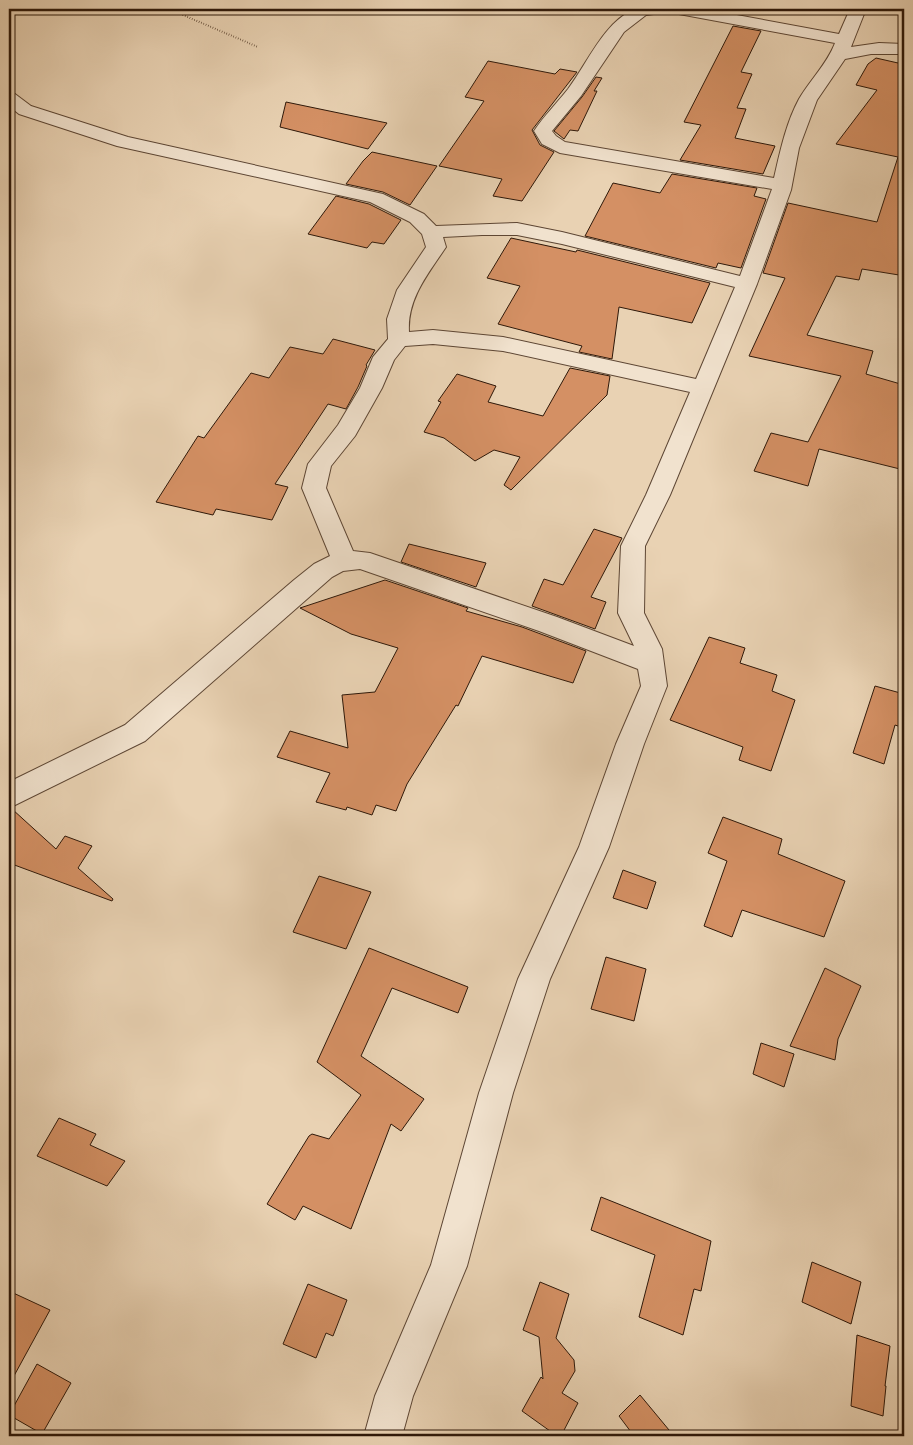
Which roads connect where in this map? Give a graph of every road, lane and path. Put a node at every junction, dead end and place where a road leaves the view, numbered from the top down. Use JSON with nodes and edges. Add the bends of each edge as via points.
{"nodes":[{"id":1,"x":169,"y":9,"type":"edge"},
{"id":2,"x":663,"y":9,"type":"edge"},
{"id":3,"x":679,"y":9,"type":"edge"},
{"id":4,"x":858,"y":9,"type":"edge"},
{"id":5,"x":842,"y":47,"type":"junction"},
{"id":6,"x":258,"y":48,"type":"dead end"},
{"id":7,"x":904,"y":49,"type":"edge"},
{"id":8,"x":9,"y":98,"type":"edge"},
{"id":9,"x":782,"y":186,"type":"junction"},
{"id":10,"x":432,"y":232,"type":"junction"},
{"id":11,"x":746,"y":284,"type":"junction"},
{"id":12,"x":399,"y":340,"type":"junction"},
{"id":13,"x":704,"y":388,"type":"junction"},
{"id":14,"x":344,"y":559,"type":"junction"},
{"id":15,"x":651,"y":663,"type":"junction"},
{"id":16,"x":9,"y":796,"type":"edge"},
{"id":17,"x":383,"y":1436,"type":"edge"}],
"edges":[{"from":1,"to":6,"type":"path"},
{"from":2,"to":9,"type":"street","via":[[640,11],[606,41],[562,110],[543,131],[549,140],[570,149]]},
{"from":3,"to":5,"type":"street"},
{"from":4,"to":5,"type":"street"},
{"from":5,"to":7,"type":"street"},
{"from":5,"to":9,"type":"street","via":[[808,100],[790,148]]},
{"from":8,"to":10,"type":"street","via":[[25,110],[124,142],[376,198],[418,218]]},
{"from":9,"to":11,"type":"street"},
{"from":10,"to":11,"type":"street","via":[[517,229]]},
{"from":10,"to":12,"type":"street","via":[[436,247],[407,290],[398,319]]},
{"from":11,"to":13,"type":"street"},
{"from":12,"to":13,"type":"street","via":[[433,337],[503,344]]},
{"from":12,"to":14,"type":"street","via":[[384,356],[371,388],[347,430],[320,464],[314,488]]},
{"from":13,"to":15,"type":"street","via":[[633,546],[631,612],[649,650]]},
{"from":14,"to":15,"type":"street","via":[[361,560]]},
{"from":14,"to":16,"type":"street","via":[[332,564],[303,587],[136,733]]},
{"from":15,"to":17,"type":"street","via":[[654,686],[594,847],[534,979],[496,1093],[449,1266],[394,1396]]}]}
